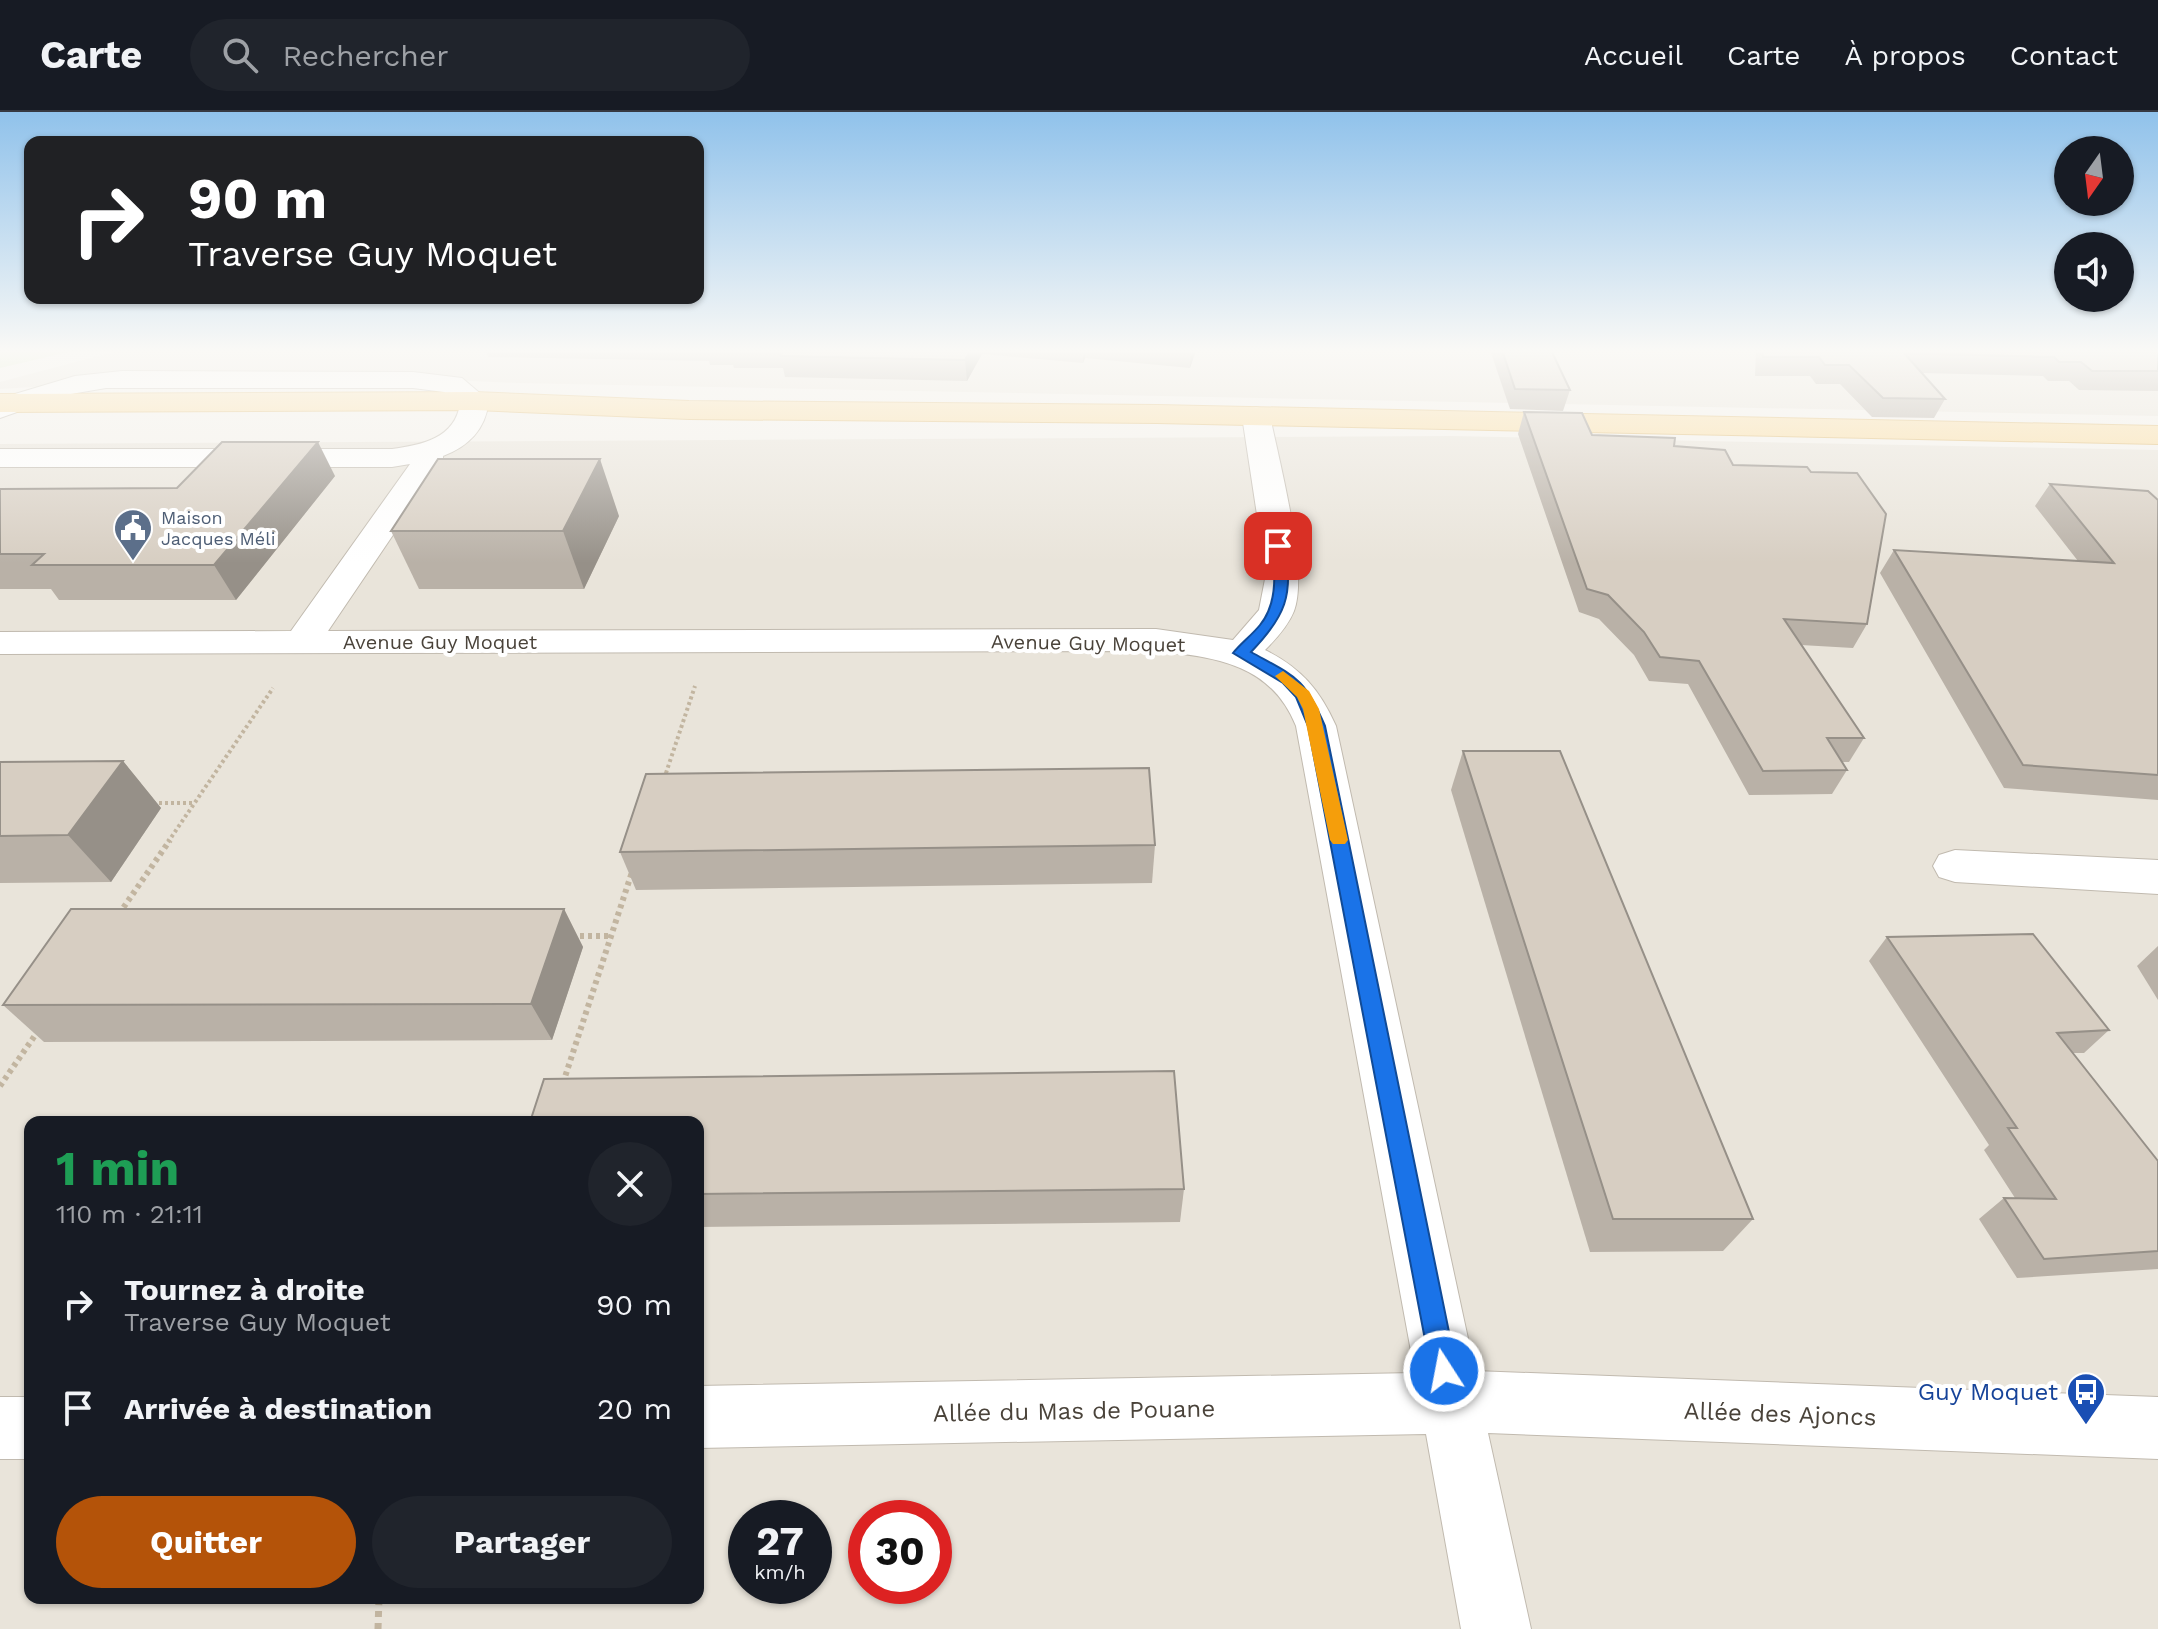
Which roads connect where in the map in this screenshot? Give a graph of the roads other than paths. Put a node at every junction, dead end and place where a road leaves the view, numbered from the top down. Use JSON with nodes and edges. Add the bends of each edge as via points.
{"nodes":[{"id":1,"x":468,"y":421,"type":"edge"},
{"id":2,"x":1257,"y":421,"type":"edge"},
{"id":3,"x":1484,"y":421,"type":"edge"},
{"id":4,"x":2158,"y":435,"type":"edge"},
{"id":5,"x":427,"y":452,"type":"junction"},
{"id":6,"x":0,"y":458,"type":"edge"},
{"id":7,"x":319,"y":642,"type":"junction"},
{"id":8,"x":0,"y":643,"type":"edge"},
{"id":9,"x":1241,"y":653,"type":"junction"},
{"id":10,"x":1955,"y":866,"type":"dead end"},
{"id":11,"x":2158,"y":877,"type":"edge"},
{"id":12,"x":1450,"y":1401,"type":"junction"},
{"id":13,"x":704,"y":1417,"type":"edge"},
{"id":14,"x":0,"y":1428,"type":"edge"},
{"id":15,"x":24,"y":1428,"type":"edge"},
{"id":16,"x":2158,"y":1428,"type":"edge"},
{"id":17,"x":1496,"y":1629,"type":"edge"}],
"edges":[{"from":1,"to":5,"type":"street","via":[[458,436]]},
{"from":2,"to":9,"type":"street","via":[[1283,574],[1277,610]]},
{"from":3,"to":4,"type":"main road"},
{"from":5,"to":6,"type":"street","via":[[371,459]]},
{"from":5,"to":7,"type":"street","via":[[428,461]]},
{"from":7,"to":8,"type":"street","name":"Avenue Guy Moquet"},
{"from":7,"to":9,"type":"street","name":"Avenue Guy Moquet","via":[[1156,640]]},
{"from":9,"to":12,"type":"street","name":"Avenue Guy Moquet","via":[[1288,679],[1303,694],[1316,726]]},
{"from":10,"to":11,"type":"street"},
{"from":12,"to":13,"type":"street","name":"Allée du Mas de Pouane"},
{"from":12,"to":16,"type":"street","name":"Allée des Ajoncs"},
{"from":12,"to":17,"type":"street","name":"Avenue Guy Moquet"},
{"from":14,"to":15,"type":"street"}]}
